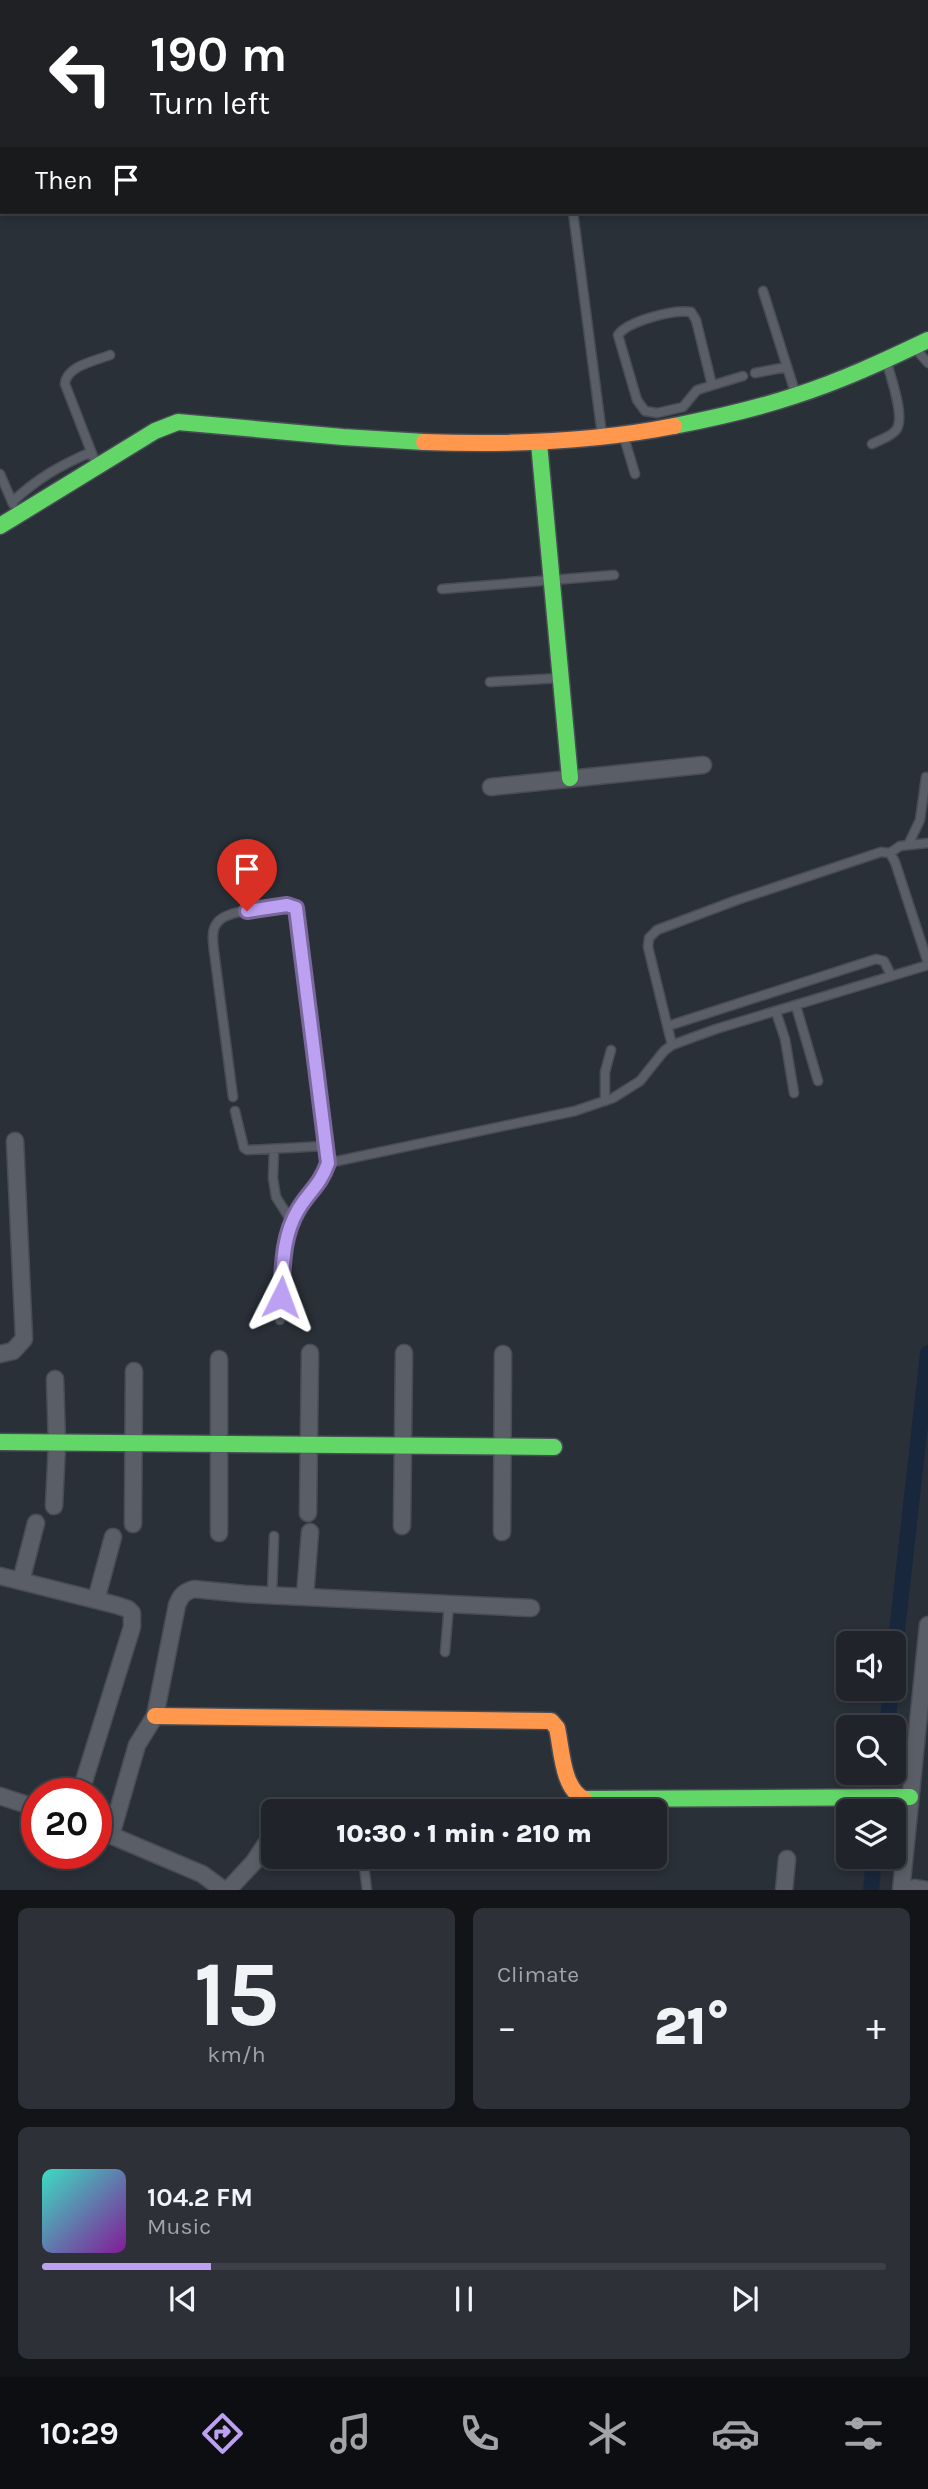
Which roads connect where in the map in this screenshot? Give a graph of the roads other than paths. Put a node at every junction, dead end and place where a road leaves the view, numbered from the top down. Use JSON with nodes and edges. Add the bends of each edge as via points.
{"nodes":[{"id":1,"x":573,"y":214,"type":"edge"},
{"id":2,"x":764,"y":291,"type":"dead end"},
{"id":3,"x":921,"y":343,"type":"edge"},
{"id":4,"x":110,"y":355,"type":"dead end"},
{"id":5,"x":886,"y":360,"type":"junction"},
{"id":6,"x":928,"y":363,"type":"edge"},
{"id":7,"x":787,"y":368,"type":"junction"},
{"id":8,"x":755,"y":373,"type":"dead end"},
{"id":9,"x":743,"y":376,"type":"dead end"},
{"id":10,"x":712,"y":385,"type":"junction"},
{"id":11,"x":796,"y":396,"type":"junction"},
{"id":12,"x":623,"y":434,"type":"junction"},
{"id":13,"x":602,"y":436,"type":"junction"},
{"id":14,"x":539,"y":443,"type":"junction"},
{"id":15,"x":872,"y":444,"type":"dead end"},
{"id":16,"x":94,"y":459,"type":"junction"},
{"id":17,"x":0,"y":474,"type":"edge"},
{"id":18,"x":635,"y":474,"type":"dead end"},
{"id":19,"x":15,"y":508,"type":"junction"},
{"id":20,"x":0,"y":526,"type":"edge"},
{"id":21,"x":614,"y":575,"type":"dead end"},
{"id":22,"x":552,"y":580,"type":"junction"},
{"id":23,"x":442,"y":589,"type":"dead end"},
{"id":24,"x":561,"y":678,"type":"junction"},
{"id":25,"x":490,"y":682,"type":"dead end"},
{"id":26,"x":703,"y":765,"type":"dead end"},
{"id":27,"x":926,"y":777,"type":"dead end"},
{"id":28,"x":570,"y":779,"type":"junction"},
{"id":29,"x":491,"y":787,"type":"dead end"},
{"id":30,"x":909,"y":843,"type":"junction"},
{"id":31,"x":928,"y":843,"type":"edge"},
{"id":32,"x":890,"y":853,"type":"junction"},
{"id":33,"x":928,"y":964,"type":"edge"},
{"id":34,"x":891,"y":975,"type":"junction"},
{"id":35,"x":796,"y":1006,"type":"junction"},
{"id":36,"x":776,"y":1012,"type":"junction"},
{"id":37,"x":668,"y":1026,"type":"junction"},
{"id":38,"x":672,"y":1045,"type":"junction"},
{"id":39,"x":611,"y":1050,"type":"dead end"},
{"id":40,"x":818,"y":1081,"type":"dead end"},
{"id":41,"x":794,"y":1093,"type":"dead end"},
{"id":42,"x":233,"y":1097,"type":"dead end"},
{"id":43,"x":605,"y":1101,"type":"junction"},
{"id":44,"x":235,"y":1111,"type":"dead end"},
{"id":45,"x":15,"y":1141,"type":"dead end"},
{"id":46,"x":325,"y":1146,"type":"junction"},
{"id":47,"x":274,"y":1149,"type":"junction"},
{"id":48,"x":328,"y":1163,"type":"junction"},
{"id":49,"x":292,"y":1222,"type":"junction"},
{"id":50,"x":280,"y":1320,"type":"dead end"},
{"id":51,"x":310,"y":1353,"type":"dead end"},
{"id":52,"x":404,"y":1353,"type":"dead end"},
{"id":53,"x":0,"y":1354,"type":"edge"},
{"id":54,"x":503,"y":1354,"type":"dead end"},
{"id":55,"x":219,"y":1359,"type":"dead end"},
{"id":56,"x":134,"y":1371,"type":"dead end"},
{"id":57,"x":55,"y":1379,"type":"dead end"},
{"id":58,"x":0,"y":1442,"type":"edge"},
{"id":59,"x":132,"y":1443,"type":"junction"},
{"id":60,"x":57,"y":1444,"type":"junction"},
{"id":61,"x":219,"y":1444,"type":"junction"},
{"id":62,"x":309,"y":1445,"type":"junction"},
{"id":63,"x":402,"y":1446,"type":"junction"},
{"id":64,"x":502,"y":1447,"type":"junction"},
{"id":65,"x":554,"y":1447,"type":"dead end"},
{"id":66,"x":54,"y":1506,"type":"dead end"},
{"id":67,"x":308,"y":1513,"type":"dead end"},
{"id":68,"x":36,"y":1522,"type":"dead end"},
{"id":69,"x":133,"y":1524,"type":"dead end"},
{"id":70,"x":402,"y":1526,"type":"dead end"},
{"id":71,"x":310,"y":1532,"type":"dead end"},
{"id":72,"x":502,"y":1532,"type":"dead end"},
{"id":73,"x":219,"y":1533,"type":"dead end"},
{"id":74,"x":274,"y":1536,"type":"dead end"},
{"id":75,"x":113,"y":1537,"type":"dead end"},
{"id":76,"x":0,"y":1576,"type":"edge"},
{"id":77,"x":21,"y":1581,"type":"junction"},
{"id":78,"x":272,"y":1595,"type":"junction"},
{"id":79,"x":305,"y":1596,"type":"junction"},
{"id":80,"x":96,"y":1600,"type":"junction"},
{"id":81,"x":449,"y":1604,"type":"junction"},
{"id":82,"x":531,"y":1608,"type":"dead end"},
{"id":83,"x":928,"y":1625,"type":"edge"},
{"id":84,"x":446,"y":1652,"type":"dead end"},
{"id":85,"x":155,"y":1716,"type":"junction"},
{"id":86,"x":922,"y":1746,"type":"edge"},
{"id":87,"x":85,"y":1778,"type":"edge"},
{"id":88,"x":0,"y":1796,"type":"edge"},
{"id":89,"x":897,"y":1796,"type":"junction"},
{"id":90,"x":21,"y":1803,"type":"edge"},
{"id":91,"x":112,"y":1810,"type":"edge"},
{"id":92,"x":112,"y":1835,"type":"edge"},
{"id":93,"x":261,"y":1851,"type":"edge"},
{"id":94,"x":258,"y":1856,"type":"junction"},
{"id":95,"x":261,"y":1856,"type":"edge"},
{"id":96,"x":787,"y":1859,"type":"dead end"},
{"id":97,"x":364,"y":1869,"type":"edge"},
{"id":98,"x":914,"y":1889,"type":"edge"},
{"id":99,"x":225,"y":1890,"type":"edge"},
{"id":100,"x":227,"y":1890,"type":"edge"},
{"id":101,"x":367,"y":1890,"type":"edge"},
{"id":102,"x":784,"y":1890,"type":"edge"}],
"edges":[{"from":1,"to":13,"type":"lane"},
{"from":2,"to":7,"type":"lane"},
{"from":3,"to":5,"type":"street"},
{"from":3,"to":6,"type":"lane"},
{"from":4,"to":16,"type":"lane","via":[[65,377]]},
{"from":5,"to":11,"type":"street"},
{"from":5,"to":15,"type":"lane","via":[[899,425]]},
{"from":7,"to":8,"type":"lane"},
{"from":7,"to":11,"type":"lane"},
{"from":9,"to":10,"type":"lane"},
{"from":10,"to":10,"type":"lane","via":[[691,313],[674,312],[627,326],[618,335],[636,400],[645,411],[683,407],[698,390]]},
{"from":11,"to":12,"type":"street","via":[[718,419]]},
{"from":12,"to":13,"type":"street"},
{"from":12,"to":18,"type":"lane"},
{"from":13,"to":14,"type":"street"},
{"from":14,"to":16,"type":"street","via":[[369,439],[178,422]]},
{"from":14,"to":22,"type":"street"},
{"from":16,"to":19,"type":"street"},
{"from":17,"to":19,"type":"lane"},
{"from":19,"to":20,"type":"street"},
{"from":21,"to":22,"type":"lane"},
{"from":22,"to":23,"type":"lane"},
{"from":22,"to":24,"type":"street"},
{"from":24,"to":25,"type":"lane"},
{"from":24,"to":28,"type":"street"},
{"from":26,"to":28,"type":"street"},
{"from":27,"to":30,"type":"lane","via":[[920,820]]},
{"from":28,"to":29,"type":"street"},
{"from":30,"to":31,"type":"lane"},
{"from":30,"to":32,"type":"lane"},
{"from":32,"to":33,"type":"lane"},
{"from":32,"to":37,"type":"lane","via":[[881,852],[657,930],[648,947]]},
{"from":33,"to":34,"type":"lane"},
{"from":34,"to":35,"type":"lane"},
{"from":34,"to":37,"type":"lane","via":[[884,961],[876,959]]},
{"from":35,"to":36,"type":"lane"},
{"from":35,"to":40,"type":"lane"},
{"from":36,"to":38,"type":"lane"},
{"from":36,"to":41,"type":"lane"},
{"from":37,"to":38,"type":"lane"},
{"from":38,"to":43,"type":"lane","via":[[640,1081]]},
{"from":39,"to":43,"type":"lane"},
{"from":42,"to":46,"type":"lane","via":[[214,926],[229,914],[287,905],[296,908],[299,918]]},
{"from":43,"to":48,"type":"lane"},
{"from":44,"to":47,"type":"lane","via":[[244,1148]]},
{"from":45,"to":53,"type":"street","via":[[24,1339],[13,1351]]},
{"from":46,"to":47,"type":"lane"},
{"from":46,"to":48,"type":"lane"},
{"from":47,"to":49,"type":"lane","via":[[276,1197]]},
{"from":48,"to":49,"type":"lane"},
{"from":49,"to":50,"type":"lane","via":[[285,1240]]},
{"from":51,"to":62,"type":"street"},
{"from":52,"to":63,"type":"street"},
{"from":54,"to":64,"type":"street"},
{"from":55,"to":61,"type":"street"},
{"from":56,"to":59,"type":"street"},
{"from":57,"to":60,"type":"street"},
{"from":58,"to":60,"type":"street"},
{"from":59,"to":60,"type":"street"},
{"from":59,"to":61,"type":"street"},
{"from":59,"to":69,"type":"street"},
{"from":60,"to":66,"type":"street"},
{"from":61,"to":62,"type":"street"},
{"from":61,"to":73,"type":"street"},
{"from":62,"to":63,"type":"street"},
{"from":62,"to":67,"type":"street"},
{"from":63,"to":64,"type":"street"},
{"from":63,"to":70,"type":"street"},
{"from":64,"to":65,"type":"street"},
{"from":64,"to":72,"type":"street"},
{"from":68,"to":77,"type":"street"},
{"from":71,"to":79,"type":"street"},
{"from":74,"to":78,"type":"lane"},
{"from":75,"to":80,"type":"street"},
{"from":76,"to":77,"type":"street"},
{"from":77,"to":80,"type":"street"},
{"from":78,"to":79,"type":"street"},
{"from":78,"to":85,"type":"street","via":[[194,1589],[180,1596]]},
{"from":79,"to":81,"type":"street"},
{"from":80,"to":87,"type":"street","via":[[128,1609],[133,1619]]},
{"from":81,"to":82,"type":"street"},
{"from":81,"to":84,"type":"lane"},
{"from":83,"to":86,"type":"street"},
{"from":85,"to":89,"type":"street","via":[[545,1720],[557,1728],[569,1783],[575,1794],[585,1799]]},
{"from":85,"to":91,"type":"street","via":[[136,1745]]},
{"from":86,"to":89,"type":"street"},
{"from":88,"to":90,"type":"street"},
{"from":89,"to":98,"type":"street"},
{"from":92,"to":99,"type":"street","via":[[202,1874]]},
{"from":93,"to":94,"type":"street"},
{"from":94,"to":95,"type":"street"},
{"from":94,"to":100,"type":"street"},
{"from":96,"to":102,"type":"street"},
{"from":97,"to":101,"type":"lane"}]}
